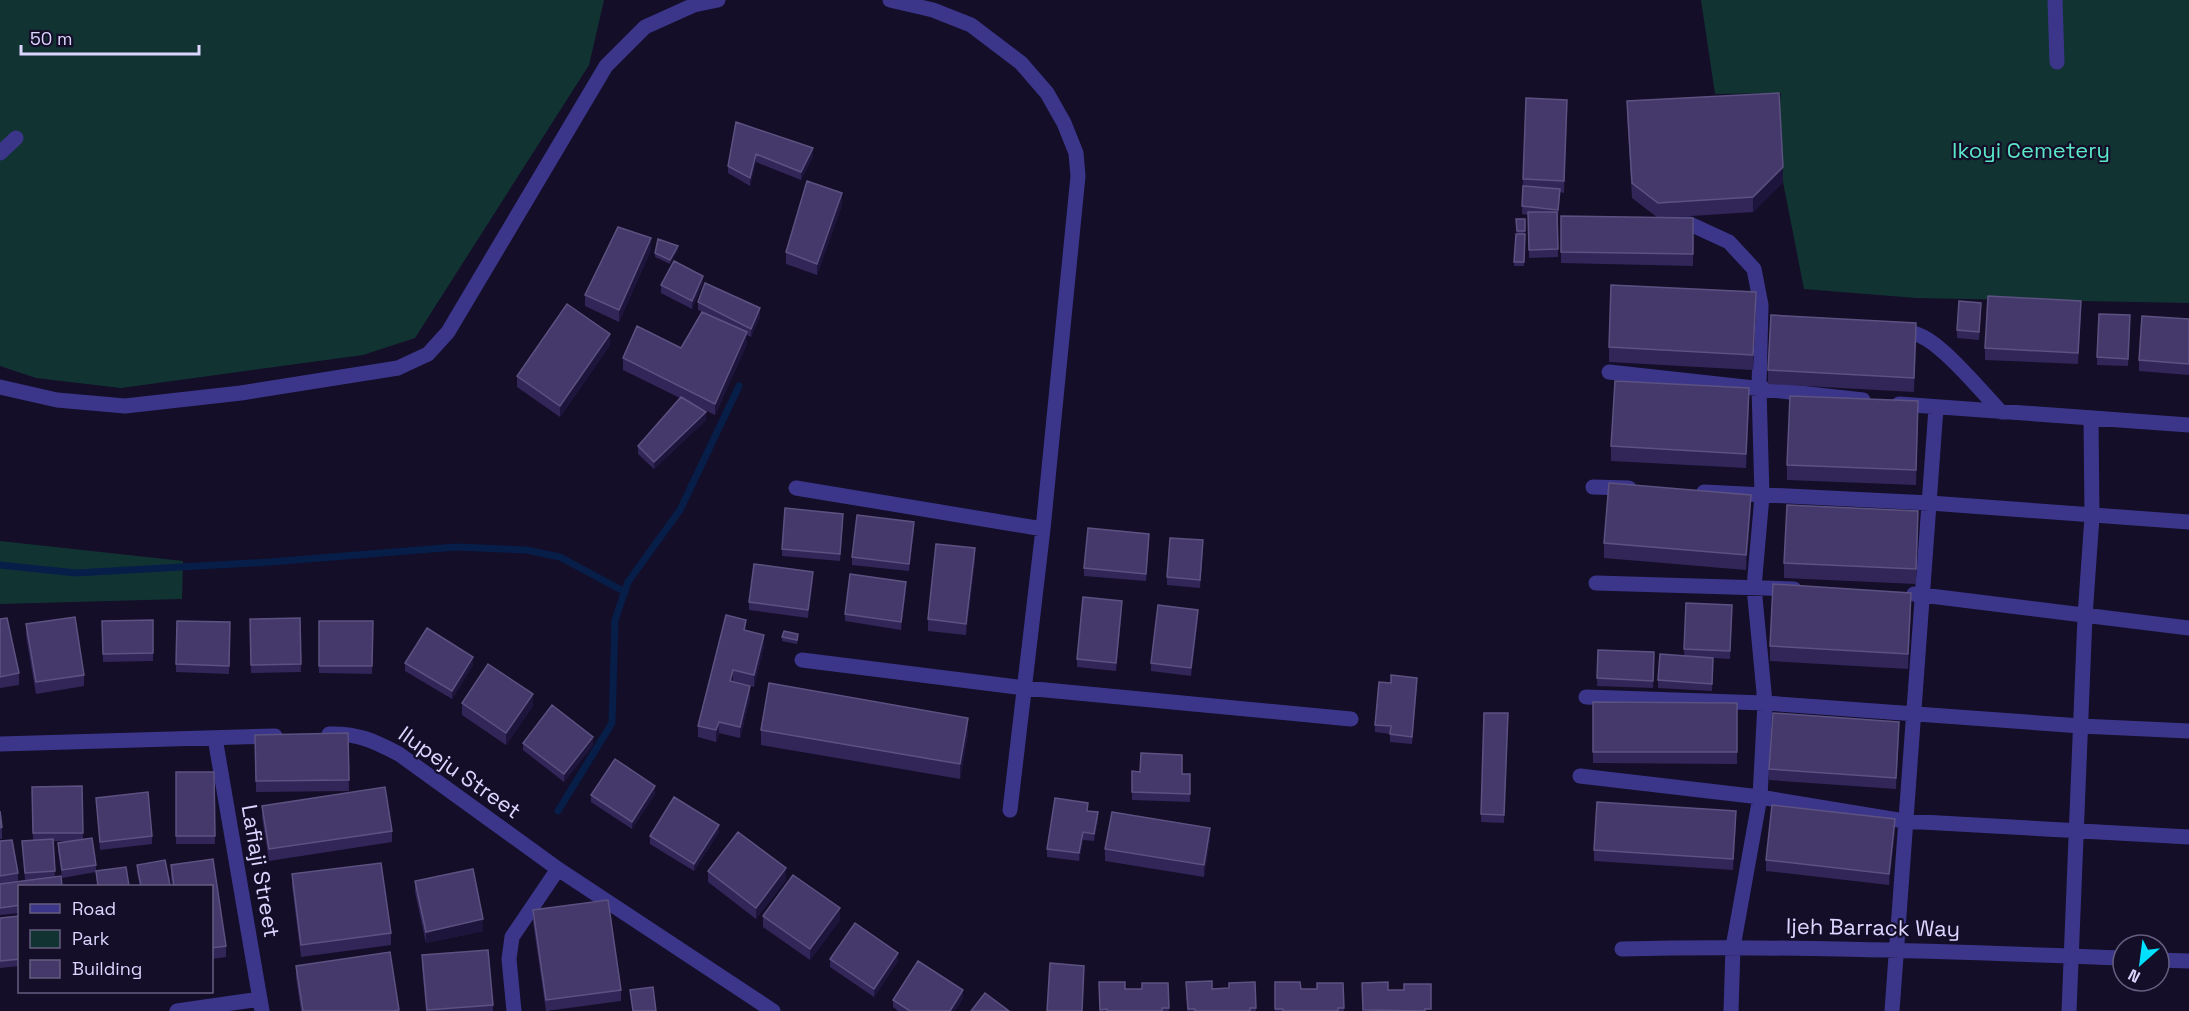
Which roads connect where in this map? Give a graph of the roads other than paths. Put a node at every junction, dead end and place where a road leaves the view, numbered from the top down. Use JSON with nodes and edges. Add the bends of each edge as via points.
{"nodes":[{"id":1,"x":718,"y":0,"type":"edge"},
{"id":2,"x":890,"y":0,"type":"edge"},
{"id":3,"x":2055,"y":0,"type":"edge"},
{"id":4,"x":2057,"y":62,"type":"dead end"},
{"id":5,"x":16,"y":138,"type":"dead end"},
{"id":6,"x":0,"y":153,"type":"edge"},
{"id":7,"x":1657,"y":223,"type":"edge"},
{"id":8,"x":1761,"y":319,"type":"junction"},
{"id":9,"x":1780,"y":321,"type":"edge"},
{"id":10,"x":1887,"y":330,"type":"edge"},
{"id":11,"x":1609,"y":372,"type":"dead end"},
{"id":12,"x":0,"y":387,"type":"edge"},
{"id":13,"x":1759,"y":388,"type":"junction"},
{"id":14,"x":1936,"y":408,"type":"junction"},
{"id":15,"x":2001,"y":412,"type":"junction"},
{"id":16,"x":2091,"y":418,"type":"junction"},
{"id":17,"x":2189,"y":424,"type":"edge"},
{"id":18,"x":1593,"y":487,"type":"dead end"},
{"id":19,"x":796,"y":488,"type":"dead end"},
{"id":20,"x":1639,"y":489,"type":"edge"},
{"id":21,"x":1686,"y":491,"type":"edge"},
{"id":22,"x":1762,"y":496,"type":"junction"},
{"id":23,"x":1929,"y":503,"type":"junction"},
{"id":24,"x":2092,"y":516,"type":"junction"},
{"id":25,"x":2189,"y":522,"type":"edge"},
{"id":26,"x":1042,"y":529,"type":"junction"},
{"id":27,"x":1596,"y":582,"type":"dead end"},
{"id":28,"x":1754,"y":587,"type":"junction"},
{"id":29,"x":1814,"y":590,"type":"edge"},
{"id":30,"x":1897,"y":593,"type":"edge"},
{"id":31,"x":1921,"y":594,"type":"junction"},
{"id":32,"x":2085,"y":616,"type":"junction"},
{"id":33,"x":2189,"y":628,"type":"edge"},
{"id":34,"x":802,"y":660,"type":"dead end"},
{"id":35,"x":1025,"y":688,"type":"junction"},
{"id":36,"x":1586,"y":697,"type":"dead end"},
{"id":37,"x":1765,"y":703,"type":"junction"},
{"id":38,"x":1912,"y":715,"type":"junction"},
{"id":39,"x":1352,"y":719,"type":"dead end"},
{"id":40,"x":2081,"y":726,"type":"junction"},
{"id":41,"x":2189,"y":731,"type":"edge"},
{"id":42,"x":285,"y":735,"type":"edge"},
{"id":43,"x":309,"y":735,"type":"edge"},
{"id":44,"x":215,"y":738,"type":"junction"},
{"id":45,"x":0,"y":744,"type":"edge"},
{"id":46,"x":1580,"y":776,"type":"dead end"},
{"id":47,"x":1760,"y":797,"type":"junction"},
{"id":48,"x":1010,"y":810,"type":"dead end"},
{"id":49,"x":1904,"y":821,"type":"junction"},
{"id":50,"x":2077,"y":831,"type":"junction"},
{"id":51,"x":2189,"y":837,"type":"edge"},
{"id":52,"x":558,"y":869,"type":"junction"},
{"id":53,"x":1734,"y":946,"type":"junction"},
{"id":54,"x":1622,"y":949,"type":"dead end"},
{"id":55,"x":1895,"y":949,"type":"junction"},
{"id":56,"x":2071,"y":956,"type":"junction"},
{"id":57,"x":2111,"y":958,"type":"edge"},
{"id":58,"x":2171,"y":960,"type":"edge"},
{"id":59,"x":2189,"y":961,"type":"edge"},
{"id":60,"x":261,"y":1005,"type":"edge"},
{"id":61,"x":177,"y":1011,"type":"edge"},
{"id":62,"x":514,"y":1011,"type":"edge"},
{"id":63,"x":772,"y":1011,"type":"edge"},
{"id":64,"x":1731,"y":1011,"type":"edge"},
{"id":65,"x":1892,"y":1011,"type":"edge"},
{"id":66,"x":2069,"y":1011,"type":"edge"}],
"edges":[{"from":1,"to":12,"type":"street","via":[[694,5],[645,27],[606,66],[448,332],[428,354],[398,368],[241,393],[125,406],[57,400]]},
{"from":2,"to":26,"type":"street","via":[[971,25],[1021,63],[1047,93],[1076,153],[1078,176]]},
{"from":3,"to":4,"type":"street"},
{"from":5,"to":6,"type":"street"},
{"from":7,"to":8,"type":"street","via":[[1690,224],[1729,242],[1754,269]]},
{"from":8,"to":9,"type":"street"},
{"from":8,"to":13,"type":"street"},
{"from":10,"to":15,"type":"street","via":[[1923,336]]},
{"from":11,"to":13,"type":"street"},
{"from":13,"to":14,"type":"street"},
{"from":13,"to":22,"type":"street"},
{"from":14,"to":15,"type":"street"},
{"from":14,"to":23,"type":"street"},
{"from":15,"to":16,"type":"street"},
{"from":16,"to":17,"type":"street"},
{"from":16,"to":24,"type":"street"},
{"from":18,"to":20,"type":"street"},
{"from":19,"to":26,"type":"street"},
{"from":21,"to":22,"type":"street"},
{"from":22,"to":23,"type":"street"},
{"from":22,"to":28,"type":"street"},
{"from":23,"to":24,"type":"street"},
{"from":23,"to":31,"type":"street"},
{"from":24,"to":25,"type":"street"},
{"from":24,"to":32,"type":"street"},
{"from":26,"to":35,"type":"street"},
{"from":27,"to":28,"type":"street"},
{"from":28,"to":29,"type":"street"},
{"from":28,"to":37,"type":"street"},
{"from":30,"to":31,"type":"street"},
{"from":31,"to":32,"type":"street"},
{"from":31,"to":38,"type":"street"},
{"from":32,"to":33,"type":"street"},
{"from":32,"to":40,"type":"street"},
{"from":34,"to":35,"type":"street"},
{"from":35,"to":39,"type":"street"},
{"from":35,"to":48,"type":"street"},
{"from":36,"to":37,"type":"street"},
{"from":37,"to":38,"type":"street"},
{"from":37,"to":47,"type":"street"},
{"from":38,"to":40,"type":"street"},
{"from":38,"to":49,"type":"street"},
{"from":40,"to":41,"type":"street"},
{"from":40,"to":50,"type":"street"},
{"from":42,"to":44,"type":"street"},
{"from":43,"to":52,"type":"street","name":"Ilupeju Street","via":[[344,733],[370,739],[399,754]]},
{"from":44,"to":45,"type":"street"},
{"from":44,"to":60,"type":"street","name":"Lafiaji Street"},
{"from":46,"to":47,"type":"street"},
{"from":47,"to":49,"type":"street"},
{"from":47,"to":53,"type":"street"},
{"from":49,"to":50,"type":"street"},
{"from":49,"to":55,"type":"street"},
{"from":50,"to":51,"type":"street"},
{"from":50,"to":56,"type":"street"},
{"from":52,"to":62,"type":"street","via":[[512,937],[509,959]]},
{"from":52,"to":63,"type":"street","name":"Ilupeju Street"},
{"from":53,"to":54,"type":"street","name":"Ijeh Barrack Way"},
{"from":53,"to":55,"type":"street","name":"Ijeh Barrack Way"},
{"from":53,"to":64,"type":"street"},
{"from":55,"to":56,"type":"street","name":"Ijeh Barrack Way"},
{"from":55,"to":65,"type":"street"},
{"from":56,"to":57,"type":"street","name":"Ijeh Barrack Way"},
{"from":56,"to":66,"type":"street"},
{"from":58,"to":59,"type":"street"},
{"from":60,"to":61,"type":"street"}]}
